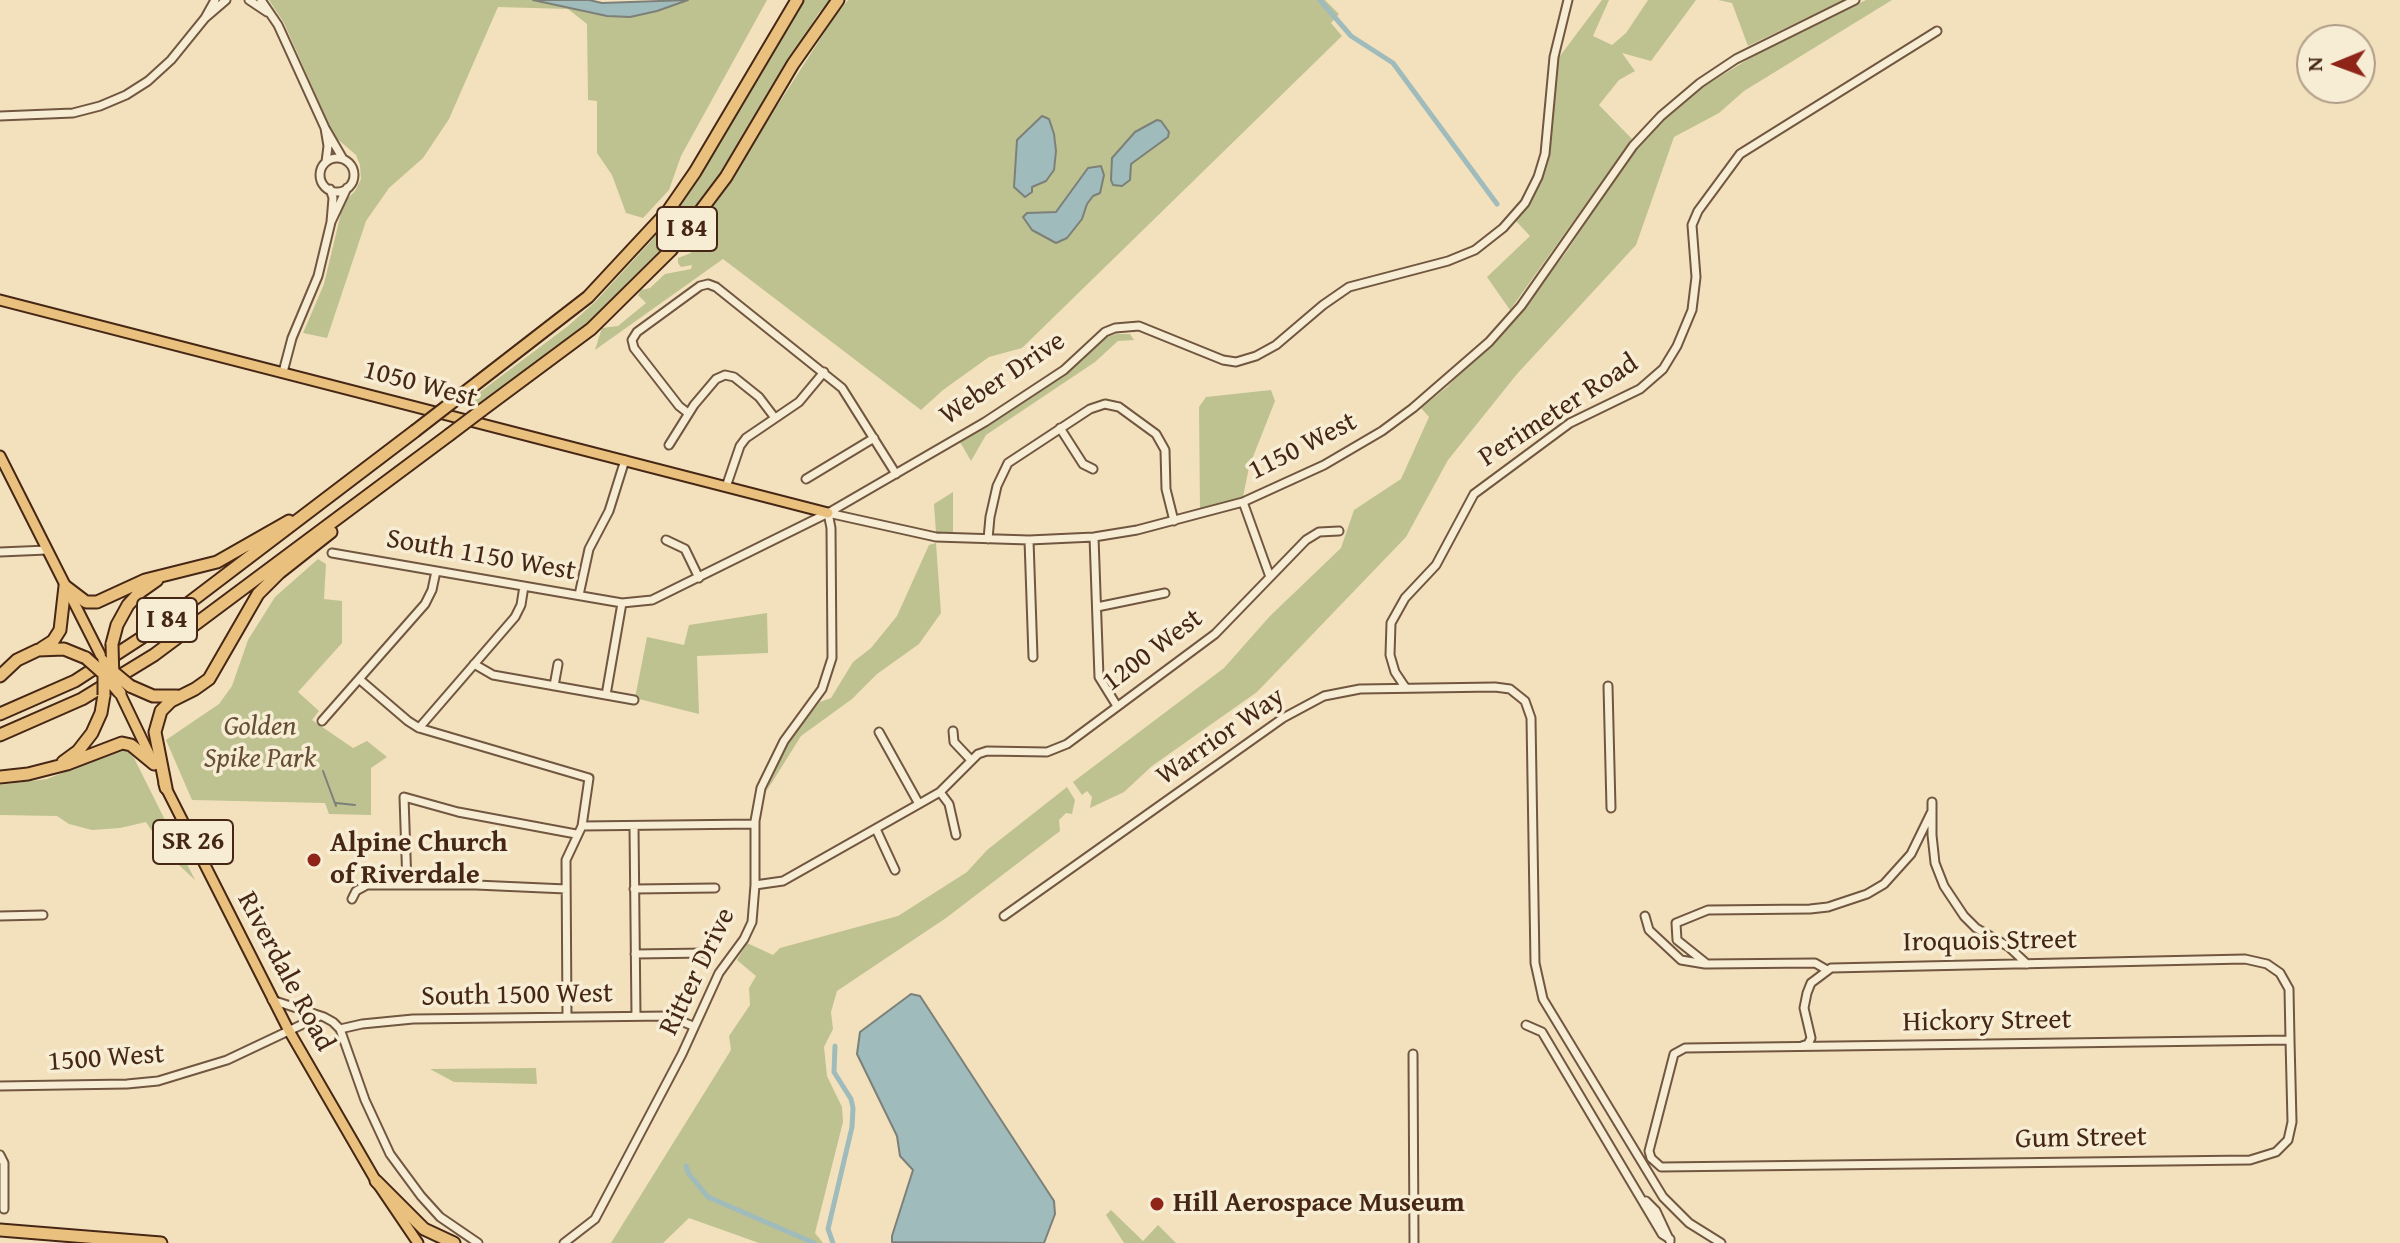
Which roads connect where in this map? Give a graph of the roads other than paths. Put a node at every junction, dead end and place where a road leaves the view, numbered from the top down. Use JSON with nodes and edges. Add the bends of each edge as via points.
{"nodes":[{"id":1,"x":215,"y":0,"type":"edge"},
{"id":2,"x":226,"y":0,"type":"edge"},
{"id":3,"x":249,"y":0,"type":"edge"},
{"id":4,"x":261,"y":0,"type":"edge"},
{"id":5,"x":797,"y":0,"type":"edge"},
{"id":6,"x":838,"y":0,"type":"edge"},
{"id":7,"x":1568,"y":0,"type":"edge"},
{"id":8,"x":1855,"y":0,"type":"edge"},
{"id":9,"x":269,"y":13,"type":"junction"},
{"id":10,"x":205,"y":18,"type":"junction"},
{"id":11,"x":1937,"y":31,"type":"dead end"},
{"id":12,"x":0,"y":116,"type":"edge"},
{"id":13,"x":325,"y":128,"type":"junction"},
{"id":14,"x":343,"y":159,"type":"junction"},
{"id":15,"x":326,"y":162,"type":"junction"},
{"id":16,"x":347,"y":188,"type":"junction"},
{"id":17,"x":330,"y":189,"type":"junction"},
{"id":18,"x":331,"y":222,"type":"junction"},
{"id":19,"x":0,"y":300,"type":"edge"},
{"id":20,"x":283,"y":372,"type":"junction"},
{"id":21,"x":824,"y":372,"type":"junction"},
{"id":22,"x":688,"y":413,"type":"junction"},
{"id":23,"x":775,"y":418,"type":"junction"},
{"id":24,"x":1060,"y":428,"type":"junction"},
{"id":25,"x":449,"y":435,"type":"junction"},
{"id":26,"x":874,"y":438,"type":"junction"},
{"id":27,"x":669,"y":445,"type":"dead end"},
{"id":28,"x":0,"y":456,"type":"edge"},
{"id":29,"x":625,"y":460,"type":"junction"},
{"id":30,"x":1093,"y":469,"type":"dead end"},
{"id":31,"x":896,"y":474,"type":"junction"},
{"id":32,"x":806,"y":479,"type":"dead end"},
{"id":33,"x":726,"y":487,"type":"junction"},
{"id":34,"x":1243,"y":502,"type":"junction"},
{"id":35,"x":321,"y":504,"type":"junction"},
{"id":36,"x":828,"y":513,"type":"junction"},
{"id":37,"x":1174,"y":521,"type":"junction"},
{"id":38,"x":1339,"y":531,"type":"dead end"},
{"id":39,"x":1094,"y":537,"type":"junction"},
{"id":40,"x":988,"y":539,"type":"junction"},
{"id":41,"x":666,"y":540,"type":"dead end"},
{"id":42,"x":1029,"y":540,"type":"junction"},
{"id":43,"x":47,"y":550,"type":"junction"},
{"id":44,"x":0,"y":552,"type":"edge"},
{"id":45,"x":332,"y":553,"type":"dead end"},
{"id":46,"x":436,"y":571,"type":"junction"},
{"id":47,"x":176,"y":573,"type":"junction"},
{"id":48,"x":1270,"y":577,"type":"junction"},
{"id":49,"x":699,"y":578,"type":"junction"},
{"id":50,"x":65,"y":586,"type":"junction"},
{"id":51,"x":524,"y":586,"type":"junction"},
{"id":52,"x":1165,"y":593,"type":"dead end"},
{"id":53,"x":579,"y":595,"type":"junction"},
{"id":54,"x":622,"y":603,"type":"junction"},
{"id":55,"x":1097,"y":607,"type":"junction"},
{"id":56,"x":38,"y":650,"type":"junction"},
{"id":57,"x":101,"y":657,"type":"joint"},
{"id":58,"x":1033,"y":657,"type":"dead end"},
{"id":59,"x":474,"y":664,"type":"junction"},
{"id":60,"x":558,"y":664,"type":"dead end"},
{"id":61,"x":110,"y":675,"type":"junction"},
{"id":62,"x":0,"y":676,"type":"edge"},
{"id":63,"x":359,"y":679,"type":"junction"},
{"id":64,"x":554,"y":686,"type":"junction"},
{"id":65,"x":1608,"y":686,"type":"dead end"},
{"id":66,"x":1405,"y":687,"type":"junction"},
{"id":67,"x":125,"y":690,"type":"junction"},
{"id":68,"x":182,"y":695,"type":"junction"},
{"id":69,"x":606,"y":695,"type":"junction"},
{"id":70,"x":634,"y":700,"type":"dead end"},
{"id":71,"x":1117,"y":706,"type":"junction"},
{"id":72,"x":0,"y":714,"type":"edge"},
{"id":73,"x":322,"y":721,"type":"dead end"},
{"id":74,"x":419,"y":728,"type":"junction"},
{"id":75,"x":953,"y":731,"type":"dead end"},
{"id":76,"x":879,"y":732,"type":"dead end"},
{"id":77,"x":0,"y":735,"type":"edge"},
{"id":78,"x":971,"y":760,"type":"junction"},
{"id":79,"x":154,"y":764,"type":"junction"},
{"id":80,"x":51,"y":767,"type":"junction"},
{"id":81,"x":0,"y":777,"type":"edge"},
{"id":82,"x":166,"y":788,"type":"junction"},
{"id":83,"x":940,"y":792,"type":"junction"},
{"id":84,"x":919,"y":804,"type":"junction"},
{"id":85,"x":1611,"y":808,"type":"dead end"},
{"id":86,"x":755,"y":824,"type":"junction"},
{"id":87,"x":582,"y":826,"type":"junction"},
{"id":88,"x":634,"y":826,"type":"junction"},
{"id":89,"x":876,"y":829,"type":"junction"},
{"id":90,"x":576,"y":834,"type":"junction"},
{"id":91,"x":956,"y":835,"type":"dead end"},
{"id":92,"x":895,"y":870,"type":"dead end"},
{"id":93,"x":407,"y":885,"type":"junction"},
{"id":94,"x":755,"y":885,"type":"junction"},
{"id":95,"x":715,"y":888,"type":"dead end"},
{"id":96,"x":566,"y":889,"type":"junction"},
{"id":97,"x":634,"y":889,"type":"junction"},
{"id":98,"x":352,"y":899,"type":"dead end"},
{"id":99,"x":43,"y":915,"type":"dead end"},
{"id":100,"x":0,"y":916,"type":"edge"},
{"id":101,"x":1004,"y":916,"type":"dead end"},
{"id":102,"x":1645,"y":916,"type":"dead end"},
{"id":103,"x":707,"y":953,"type":"dead end"},
{"id":104,"x":635,"y":954,"type":"junction"},
{"id":105,"x":2245,"y":959,"type":"joint"},
{"id":106,"x":1707,"y":964,"type":"junction"},
{"id":107,"x":2027,"y":964,"type":"junction"},
{"id":108,"x":1827,"y":970,"type":"junction"},
{"id":109,"x":272,"y":1000,"type":"junction"},
{"id":110,"x":636,"y":1016,"type":"junction"},
{"id":111,"x":318,"y":1017,"type":"junction"},
{"id":112,"x":567,"y":1017,"type":"junction"},
{"id":113,"x":1526,"y":1025,"type":"dead end"},
{"id":114,"x":693,"y":1026,"type":"junction"},
{"id":115,"x":288,"y":1029,"type":"junction"},
{"id":116,"x":340,"y":1029,"type":"junction"},
{"id":117,"x":2290,"y":1040,"type":"junction"},
{"id":118,"x":1802,"y":1046,"type":"junction"},
{"id":119,"x":1685,"y":1048,"type":"joint"},
{"id":120,"x":1413,"y":1054,"type":"dead end"},
{"id":121,"x":1,"y":1087,"type":"edge"},
{"id":122,"x":0,"y":1155,"type":"edge"},
{"id":123,"x":376,"y":1181,"type":"junction"},
{"id":124,"x":4,"y":1209,"type":"dead end"},
{"id":125,"x":0,"y":1230,"type":"edge"},
{"id":126,"x":1671,"y":1241,"type":"edge"},
{"id":127,"x":161,"y":1243,"type":"edge"},
{"id":128,"x":418,"y":1243,"type":"edge"},
{"id":129,"x":435,"y":1243,"type":"edge"},
{"id":130,"x":447,"y":1243,"type":"edge"},
{"id":131,"x":454,"y":1243,"type":"edge"},
{"id":132,"x":478,"y":1243,"type":"edge"},
{"id":133,"x":564,"y":1243,"type":"edge"},
{"id":134,"x":1414,"y":1243,"type":"edge"},
{"id":135,"x":1721,"y":1243,"type":"edge"}],
"edges":[{"from":1,"to":10,"type":"street"},
{"from":2,"to":10,"type":"street"},
{"from":3,"to":9,"type":"street"},
{"from":4,"to":9,"type":"street"},
{"from":5,"to":35,"type":"highway","number":"I 84","bridge":true,"via":[[695,172],[648,234],[588,297]]},
{"from":6,"to":25,"type":"highway","number":"I 84","bridge":true,"via":[[726,177],[671,250],[591,329]]},
{"from":7,"to":31,"type":"street","name":"Weber Drive","via":[[1554,57],[1548,134],[1538,177],[1525,203],[1493,238],[1448,261],[1349,287],[1276,345],[1246,360],[1212,358],[1139,326],[1115,328],[1042,386]]},
{"from":8,"to":34,"type":"street","name":"1150 West","via":[[1736,59],[1661,116],[1633,146],[1521,306],[1434,392],[1324,465]]},
{"from":9,"to":13,"type":"street"},
{"from":10,"to":12,"type":"street","via":[[164,68],[115,100],[68,114]]},
{"from":11,"to":66,"type":"street","name":"Perimeter Road","via":[[1740,154],[1692,225],[1692,310],[1663,369],[1640,389],[1570,423],[1474,494],[1436,565],[1405,598],[1391,623],[1390,655]]},
{"from":13,"to":14,"type":"street"},
{"from":13,"to":15,"type":"street"},
{"from":14,"to":15,"type":"street"},
{"from":14,"to":16,"type":"street","via":[[354,174]]},
{"from":15,"to":17,"type":"street","via":[[321,175]]},
{"from":16,"to":17,"type":"street"},
{"from":16,"to":18,"type":"street"},
{"from":17,"to":18,"type":"street"},
{"from":18,"to":20,"type":"street"},
{"from":19,"to":20,"type":"main road","name":"1050 West"},
{"from":20,"to":29,"type":"main road","name":"1050 West"},
{"from":21,"to":22,"type":"street","via":[[716,287],[700,286],[632,340]]},
{"from":21,"to":23,"type":"street","via":[[799,402]]},
{"from":21,"to":26,"type":"street","via":[[846,392]]},
{"from":22,"to":23,"type":"street","via":[[725,375],[759,397]]},
{"from":22,"to":27,"type":"street"},
{"from":23,"to":33,"type":"street","via":[[746,438]]},
{"from":24,"to":30,"type":"street","via":[[1083,464]]},
{"from":24,"to":37,"type":"street","via":[[1105,404],[1119,407],[1156,434],[1165,450]]},
{"from":24,"to":40,"type":"street","via":[[1008,463],[997,486]]},
{"from":25,"to":68,"type":"highway","via":[[270,581],[248,609],[212,675]]},
{"from":25,"to":77,"type":"highway","number":"I 84","via":[[154,655],[82,699]]},
{"from":26,"to":31,"type":"street"},
{"from":26,"to":32,"type":"street"},
{"from":28,"to":43,"type":"main road"},
{"from":29,"to":33,"type":"main road","name":"1050 West"},
{"from":29,"to":53,"type":"street","via":[[609,511],[589,549]]},
{"from":31,"to":36,"type":"street","name":"Weber Drive"},
{"from":33,"to":36,"type":"main road","name":"1050 West"},
{"from":34,"to":37,"type":"street","name":"1150 West"},
{"from":34,"to":48,"type":"street"},
{"from":35,"to":47,"type":"highway","via":[[232,555]]},
{"from":35,"to":72,"type":"highway","number":"I 84","via":[[152,631],[75,681]]},
{"from":36,"to":40,"type":"street","name":"1150 West","via":[[936,537]]},
{"from":36,"to":49,"type":"street"},
{"from":36,"to":86,"type":"street","name":"Ritter Drive","via":[[832,658],[822,689],[784,741],[761,788]]},
{"from":37,"to":39,"type":"street","name":"1150 West"},
{"from":38,"to":48,"type":"street","name":"1200 West","via":[[1319,532],[1306,540]]},
{"from":39,"to":42,"type":"street","name":"1150 West"},
{"from":39,"to":55,"type":"street"},
{"from":40,"to":42,"type":"street","name":"1150 West"},
{"from":41,"to":49,"type":"street","via":[[685,549]]},
{"from":42,"to":58,"type":"street"},
{"from":43,"to":44,"type":"street"},
{"from":43,"to":50,"type":"main road"},
{"from":45,"to":46,"type":"street","name":"South 1150 West"},
{"from":46,"to":51,"type":"street","name":"South 1150 West"},
{"from":46,"to":63,"type":"street","via":[[425,604]]},
{"from":47,"to":50,"type":"highway","via":[[94,602]]},
{"from":47,"to":61,"type":"highway","bridge":true,"via":[[136,595],[119,620]]},
{"from":48,"to":71,"type":"street","name":"1200 West","via":[[1215,634]]},
{"from":49,"to":54,"type":"street","via":[[652,600]]},
{"from":50,"to":56,"type":"highway","via":[[60,630]]},
{"from":50,"to":57,"type":"main road"},
{"from":51,"to":53,"type":"street","name":"South 1150 West"},
{"from":51,"to":59,"type":"street","via":[[515,617]]},
{"from":52,"to":55,"type":"street"},
{"from":53,"to":54,"type":"street","name":"South 1150 West"},
{"from":54,"to":69,"type":"street"},
{"from":55,"to":71,"type":"street","via":[[1099,677]]},
{"from":56,"to":61,"type":"highway","bridge":true,"via":[[64,649]]},
{"from":56,"to":62,"type":"highway"},
{"from":57,"to":61,"type":"highway","bridge":true},
{"from":59,"to":64,"type":"street","via":[[493,675]]},
{"from":59,"to":74,"type":"street"},
{"from":60,"to":64,"type":"street"},
{"from":61,"to":67,"type":"highway","bridge":true},
{"from":61,"to":80,"type":"highway","bridge":true,"via":[[90,737],[71,757]]},
{"from":63,"to":73,"type":"street"},
{"from":63,"to":74,"type":"street"},
{"from":64,"to":69,"type":"street"},
{"from":65,"to":85,"type":"street"},
{"from":66,"to":101,"type":"street","name":"Warrior Way","via":[[1341,692],[1283,718]]},
{"from":66,"to":135,"type":"street","name":"Warrior Way","via":[[1495,687],[1510,689],[1525,701],[1530,714],[1535,963],[1543,999],[1663,1197],[1689,1223]]},
{"from":67,"to":68,"type":"highway","via":[[156,697]]},
{"from":67,"to":79,"type":"main road","name":"Riverdale Road","number":"SR 26"},
{"from":68,"to":82,"type":"highway","via":[[163,708],[156,723]]},
{"from":69,"to":70,"type":"street"},
{"from":71,"to":78,"type":"street","name":"1200 West","via":[[1059,748],[987,751]]},
{"from":74,"to":87,"type":"street","via":[[589,778]]},
{"from":75,"to":78,"type":"street","via":[[954,742]]},
{"from":76,"to":84,"type":"street"},
{"from":78,"to":83,"type":"street"},
{"from":79,"to":80,"type":"highway","via":[[122,743]]},
{"from":79,"to":82,"type":"main road","name":"Riverdale Road","number":"SR 26"},
{"from":80,"to":81,"type":"highway"},
{"from":82,"to":109,"type":"main road","name":"Riverdale Road","number":"SR 26"},
{"from":83,"to":84,"type":"street"},
{"from":83,"to":91,"type":"street","via":[[949,804]]},
{"from":84,"to":89,"type":"street"},
{"from":86,"to":88,"type":"street"},
{"from":86,"to":94,"type":"street","name":"Ritter Drive"},
{"from":87,"to":88,"type":"street"},
{"from":87,"to":90,"type":"street"},
{"from":88,"to":97,"type":"street"},
{"from":89,"to":92,"type":"street"},
{"from":89,"to":94,"type":"street","via":[[783,881]]},
{"from":90,"to":93,"type":"street","via":[[404,797]]},
{"from":90,"to":96,"type":"street","via":[[566,860]]},
{"from":93,"to":96,"type":"street"},
{"from":93,"to":98,"type":"street","via":[[367,885]]},
{"from":94,"to":114,"type":"street","name":"Ritter Drive","via":[[748,933],[719,973]]},
{"from":95,"to":97,"type":"street"},
{"from":96,"to":112,"type":"street"},
{"from":97,"to":104,"type":"street"},
{"from":99,"to":100,"type":"street"},
{"from":102,"to":106,"type":"street","via":[[1649,930],[1681,960]]},
{"from":103,"to":104,"type":"street"},
{"from":104,"to":110,"type":"street"},
{"from":105,"to":107,"type":"street","name":"Iroquois Street"},
{"from":105,"to":117,"type":"street","name":"Gum Street","via":[[2267,964],[2289,989]]},
{"from":106,"to":107,"type":"street","via":[[1677,940],[1676,923],[1708,910],[1810,909],[1867,894],[1905,862],[1932,806],[1935,863],[1952,901],[1976,928]]},
{"from":106,"to":108,"type":"street","name":"Iroquois Street","via":[[1815,963]]},
{"from":107,"to":108,"type":"street","name":"Iroquois Street"},
{"from":108,"to":118,"type":"street","via":[[1807,993],[1804,1008],[1811,1038]]},
{"from":109,"to":111,"type":"street"},
{"from":109,"to":115,"type":"main road","name":"Riverdale Road","number":"SR 26"},
{"from":110,"to":112,"type":"street","name":"South 1500 West"},
{"from":110,"to":114,"type":"street","name":"South 1500 West","via":[[668,1016]]},
{"from":111,"to":115,"type":"street","name":"1500 West"},
{"from":111,"to":116,"type":"street"},
{"from":112,"to":116,"type":"street","name":"South 1500 West","via":[[413,1019]]},
{"from":113,"to":126,"type":"street","via":[[1542,1032]]},
{"from":114,"to":133,"type":"street","name":"Ritter Drive","via":[[595,1219]]},
{"from":115,"to":121,"type":"street","name":"1500 West","via":[[220,1063],[158,1081]]},
{"from":115,"to":123,"type":"main road","name":"Riverdale Road","number":"SR 26"},
{"from":116,"to":132,"type":"street","via":[[390,1154],[440,1217]]},
{"from":117,"to":118,"type":"street","name":"Hickory Street"},
{"from":117,"to":119,"type":"street","name":"Gum Street","via":[[2288,1140],[2276,1152],[2250,1160],[1661,1167],[1649,1151],[1674,1054]]},
{"from":118,"to":119,"type":"street","name":"Hickory Street"},
{"from":120,"to":134,"type":"street"},
{"from":122,"to":124,"type":"street"},
{"from":123,"to":128,"type":"main road","name":"Riverdale Road","number":"SR 26"},
{"from":123,"to":131,"type":"highway","via":[[424,1229]]},
{"from":125,"to":127,"type":"highway"},
{"from":129,"to":130,"type":"highway"}]}
